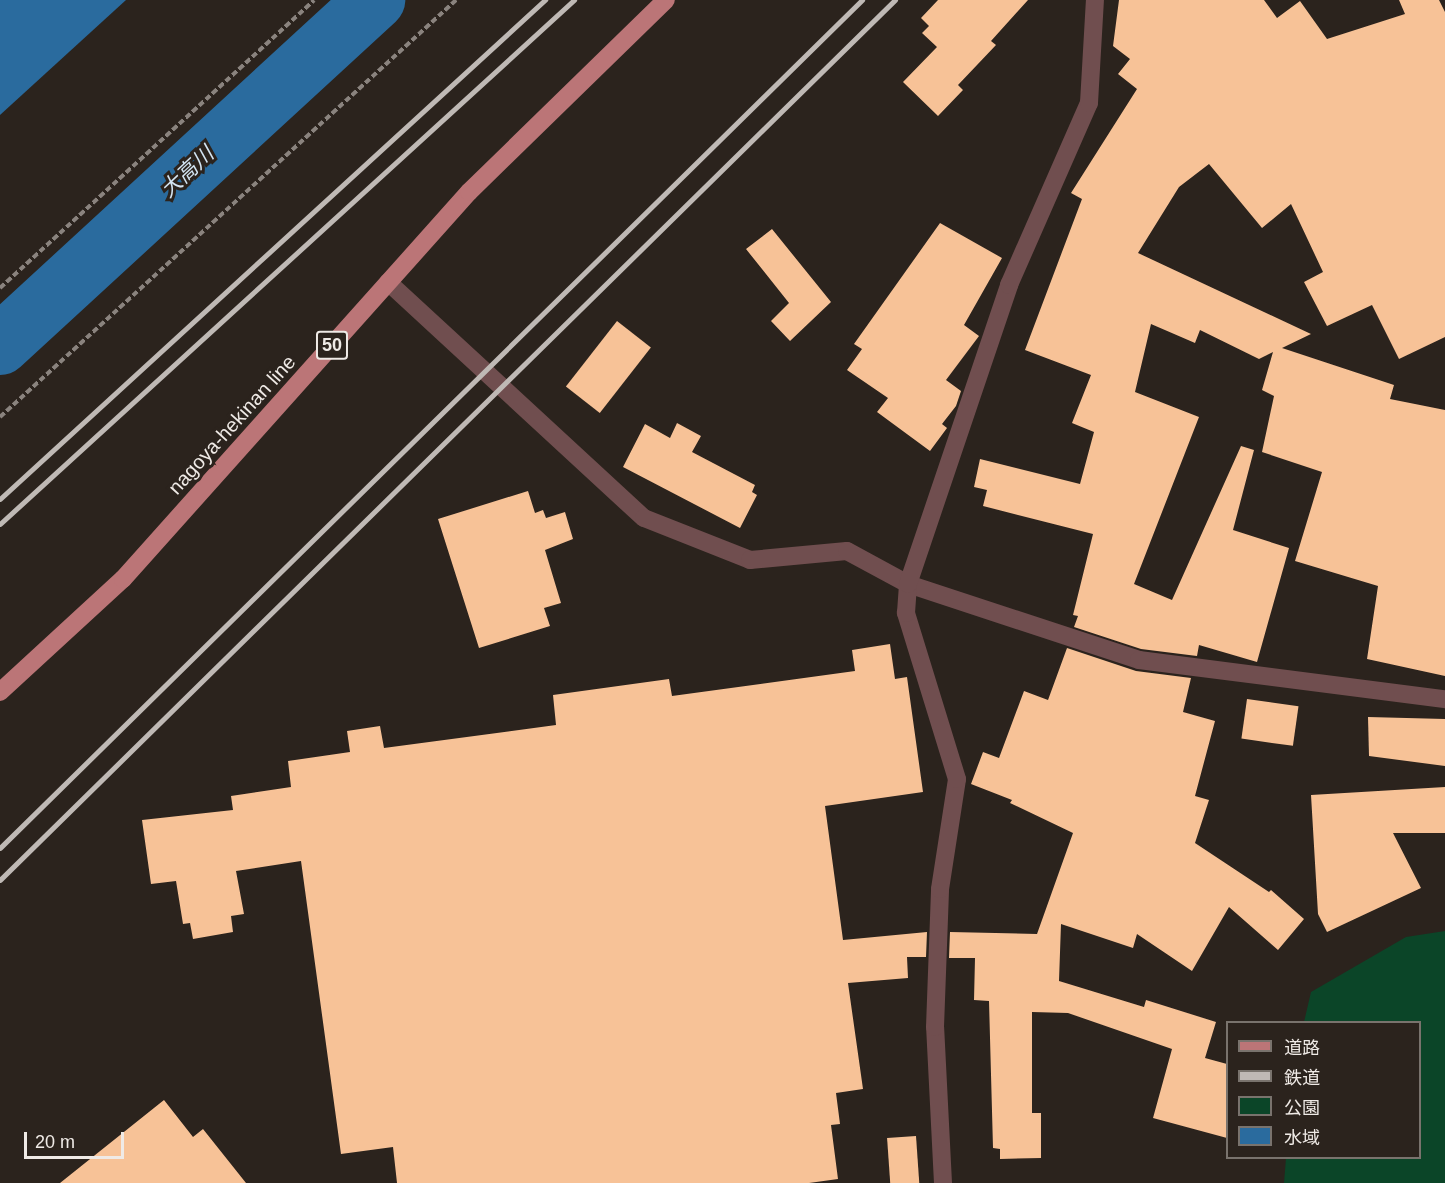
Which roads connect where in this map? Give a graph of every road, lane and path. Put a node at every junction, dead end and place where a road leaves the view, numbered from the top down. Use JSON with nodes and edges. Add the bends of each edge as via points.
{"nodes":[{"id":1,"x":314,"y":0,"type":"edge"},
{"id":2,"x":456,"y":0,"type":"edge"},
{"id":3,"x":666,"y":0,"type":"edge"},
{"id":4,"x":1095,"y":0,"type":"edge"},
{"id":5,"x":388,"y":282,"type":"junction"},
{"id":6,"x":0,"y":288,"type":"edge"},
{"id":7,"x":0,"y":417,"type":"edge"},
{"id":8,"x":908,"y":584,"type":"junction"},
{"id":9,"x":0,"y":692,"type":"edge"},
{"id":10,"x":1445,"y":699,"type":"edge"},
{"id":11,"x":943,"y":1183,"type":"edge"}],
"edges":[{"from":1,"to":6,"type":"path"},
{"from":2,"to":7,"type":"path"},
{"from":3,"to":5,"type":"main road","name":"nagoya-hekinan line","number":"50","via":[[469,192]]},
{"from":4,"to":8,"type":"street","via":[[1089,102],[1009,285]]},
{"from":5,"to":8,"type":"street","via":[[644,518],[750,560],[847,550]]},
{"from":5,"to":9,"type":"main road","name":"nagoya-hekinan line","number":"50","via":[[123,579]]},
{"from":8,"to":10,"type":"street","via":[[1139,660]]},
{"from":8,"to":11,"type":"street","via":[[906,613],[957,779],[940,889],[938,935],[935,1027]]}]}
